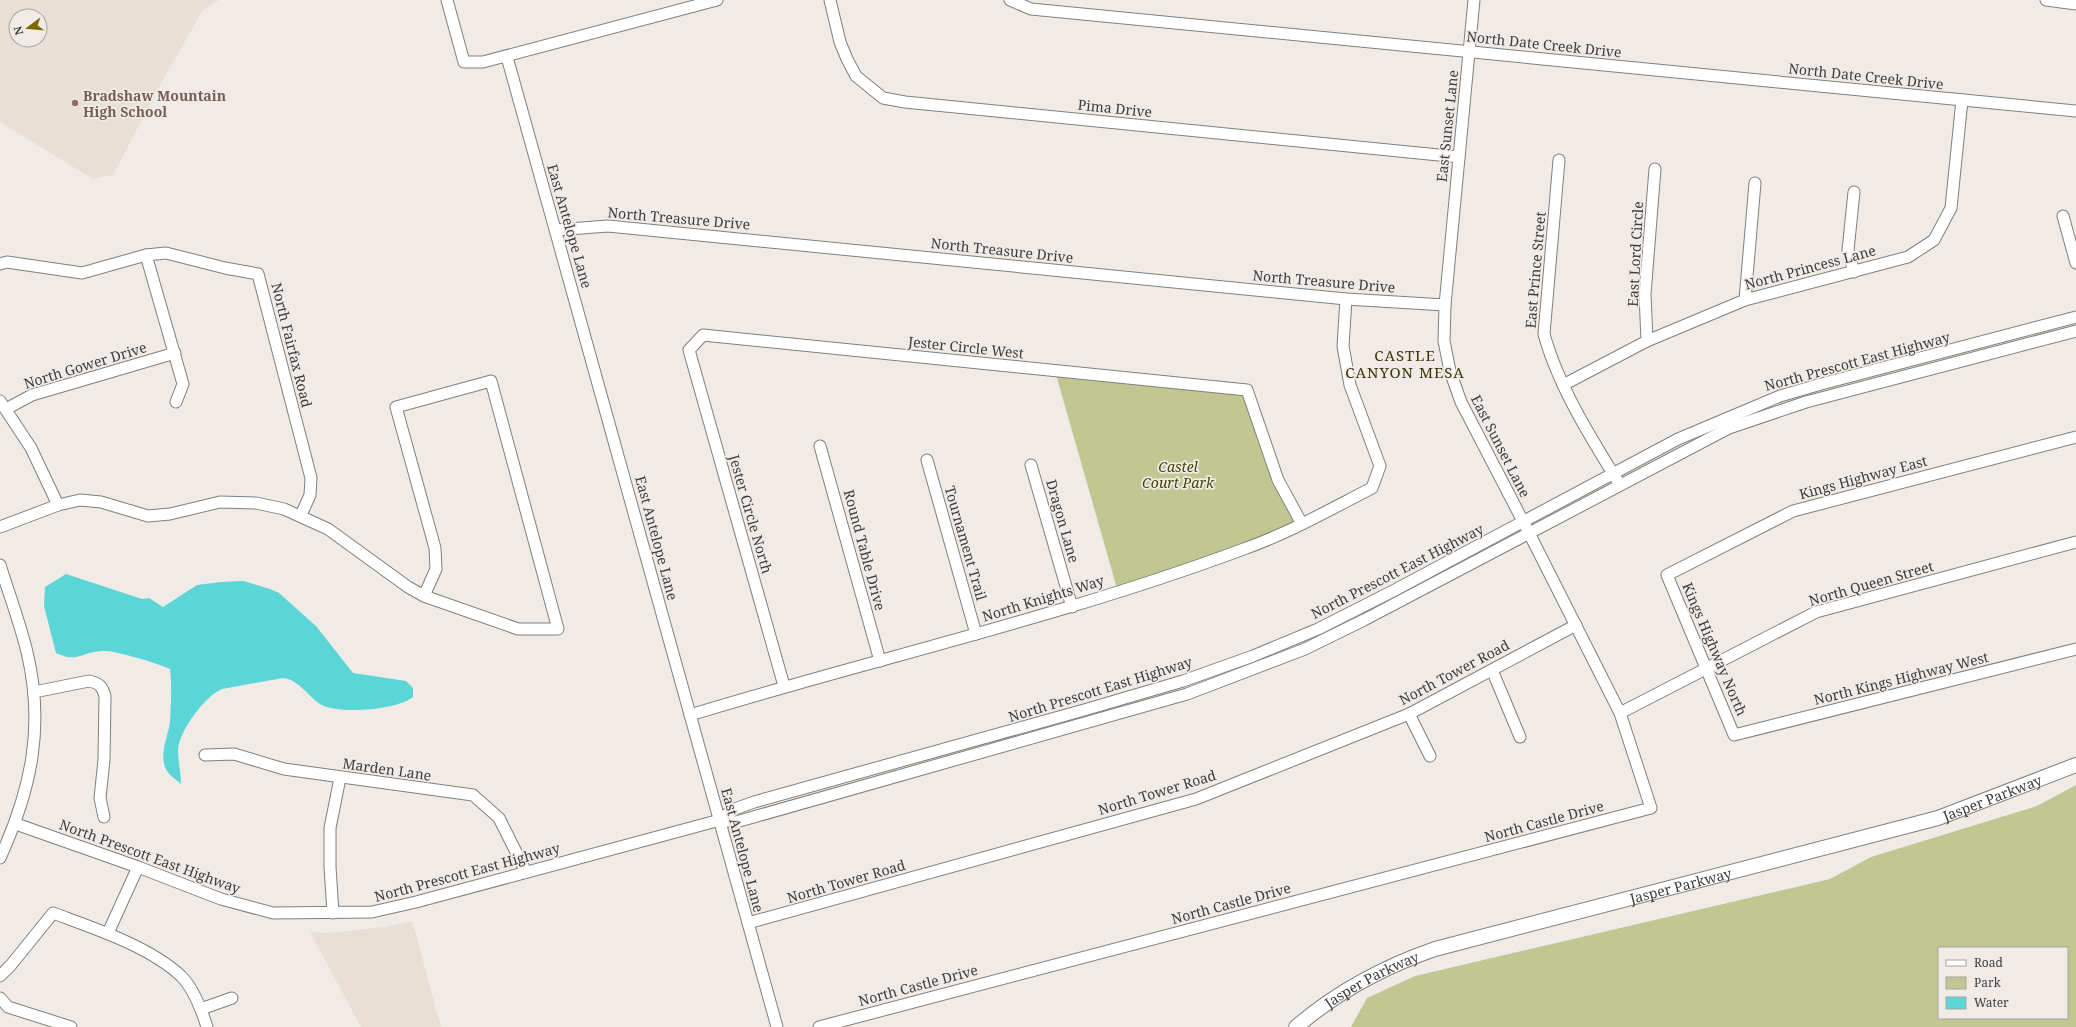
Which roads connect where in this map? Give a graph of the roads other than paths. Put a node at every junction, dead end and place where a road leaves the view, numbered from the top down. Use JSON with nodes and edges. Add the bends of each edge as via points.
{"nodes":[{"id":1,"x":447,"y":0,"type":"edge"},
{"id":2,"x":717,"y":0,"type":"edge"},
{"id":3,"x":830,"y":0,"type":"edge"},
{"id":4,"x":1010,"y":0,"type":"edge"},
{"id":5,"x":1474,"y":0,"type":"edge"},
{"id":6,"x":2046,"y":0,"type":"edge"},
{"id":7,"x":2076,"y":4,"type":"edge"},
{"id":8,"x":1469,"y":52,"type":"junction"},
{"id":9,"x":507,"y":57,"type":"junction"},
{"id":10,"x":1962,"y":100,"type":"junction"},
{"id":11,"x":2076,"y":111,"type":"edge"},
{"id":12,"x":1459,"y":157,"type":"junction"},
{"id":13,"x":1559,"y":160,"type":"dead end"},
{"id":14,"x":1655,"y":169,"type":"dead end"},
{"id":15,"x":1755,"y":182,"type":"dead end"},
{"id":16,"x":1854,"y":192,"type":"dead end"},
{"id":17,"x":2063,"y":216,"type":"dead end"},
{"id":18,"x":556,"y":230,"type":"junction"},
{"id":19,"x":146,"y":255,"type":"junction"},
{"id":20,"x":2076,"y":263,"type":"edge"},
{"id":21,"x":0,"y":264,"type":"edge"},
{"id":22,"x":1854,"y":272,"type":"junction"},
{"id":23,"x":1346,"y":299,"type":"junction"},
{"id":24,"x":1744,"y":300,"type":"junction"},
{"id":25,"x":1445,"y":305,"type":"junction"},
{"id":26,"x":2076,"y":317,"type":"edge"},
{"id":27,"x":2076,"y":331,"type":"edge"},
{"id":28,"x":1647,"y":341,"type":"junction"},
{"id":29,"x":689,"y":350,"type":"joint"},
{"id":30,"x":175,"y":353,"type":"junction"},
{"id":31,"x":1850,"y":377,"type":"junction"},
{"id":32,"x":1563,"y":385,"type":"junction"},
{"id":33,"x":1854,"y":389,"type":"junction"},
{"id":34,"x":176,"y":402,"type":"dead end"},
{"id":35,"x":3,"y":405,"type":"edge"},
{"id":36,"x":2076,"y":437,"type":"edge"},
{"id":37,"x":820,"y":446,"type":"dead end"},
{"id":38,"x":927,"y":460,"type":"dead end"},
{"id":39,"x":1031,"y":465,"type":"dead end"},
{"id":40,"x":1614,"y":474,"type":"junction"},
{"id":41,"x":1620,"y":484,"type":"junction"},
{"id":42,"x":58,"y":505,"type":"junction"},
{"id":43,"x":301,"y":516,"type":"junction"},
{"id":44,"x":1302,"y":524,"type":"junction"},
{"id":45,"x":0,"y":528,"type":"edge"},
{"id":46,"x":1527,"y":528,"type":"junction"},
{"id":47,"x":2076,"y":542,"type":"edge"},
{"id":48,"x":0,"y":565,"type":"edge"},
{"id":49,"x":1667,"y":575,"type":"joint"},
{"id":50,"x":424,"y":596,"type":"junction"},
{"id":51,"x":1072,"y":607,"type":"junction"},
{"id":52,"x":1576,"y":625,"type":"junction"},
{"id":53,"x":976,"y":634,"type":"junction"},
{"id":54,"x":2076,"y":649,"type":"edge"},
{"id":55,"x":1246,"y":659,"type":"junction"},
{"id":56,"x":880,"y":661,"type":"junction"},
{"id":57,"x":1707,"y":667,"type":"junction"},
{"id":58,"x":1251,"y":670,"type":"junction"},
{"id":59,"x":1492,"y":670,"type":"junction"},
{"id":60,"x":784,"y":686,"type":"junction"},
{"id":61,"x":34,"y":692,"type":"junction"},
{"id":62,"x":1620,"y":713,"type":"junction"},
{"id":63,"x":1409,"y":714,"type":"junction"},
{"id":64,"x":690,"y":715,"type":"junction"},
{"id":65,"x":1002,"y":734,"type":"junction"},
{"id":66,"x":1734,"y":735,"type":"joint"},
{"id":67,"x":1520,"y":737,"type":"dead end"},
{"id":68,"x":1005,"y":747,"type":"junction"},
{"id":69,"x":205,"y":755,"type":"dead end"},
{"id":70,"x":1430,"y":756,"type":"dead end"},
{"id":71,"x":2076,"y":765,"type":"edge"},
{"id":72,"x":340,"y":778,"type":"junction"},
{"id":73,"x":1651,"y":808,"type":"joint"},
{"id":74,"x":104,"y":817,"type":"dead end"},
{"id":75,"x":720,"y":820,"type":"junction"},
{"id":76,"x":16,"y":824,"type":"junction"},
{"id":77,"x":0,"y":858,"type":"edge"},
{"id":78,"x":138,"y":867,"type":"junction"},
{"id":79,"x":526,"y":872,"type":"junction"},
{"id":80,"x":333,"y":913,"type":"junction"},
{"id":81,"x":748,"y":923,"type":"junction"},
{"id":82,"x":108,"y":933,"type":"junction"},
{"id":83,"x":0,"y":976,"type":"edge"},
{"id":84,"x":0,"y":998,"type":"edge"},
{"id":85,"x":232,"y":998,"type":"dead end"},
{"id":86,"x":201,"y":1009,"type":"junction"},
{"id":87,"x":71,"y":1027,"type":"edge"},
{"id":88,"x":207,"y":1027,"type":"edge"},
{"id":89,"x":777,"y":1027,"type":"edge"},
{"id":90,"x":818,"y":1027,"type":"edge"},
{"id":91,"x":1296,"y":1027,"type":"edge"}],
"edges":[{"from":1,"to":9,"type":"street","via":[[464,62],[483,62]]},
{"from":2,"to":9,"type":"street"},
{"from":3,"to":12,"type":"street","name":"Pima Drive","via":[[847,60],[856,76],[883,98]]},
{"from":4,"to":8,"type":"street","name":"North Date Creek Drive","via":[[1031,9]]},
{"from":5,"to":8,"type":"street","name":"East Sunset Lane"},
{"from":6,"to":7,"type":"street"},
{"from":8,"to":10,"type":"street","name":"North Date Creek Drive"},
{"from":8,"to":12,"type":"street","name":"East Sunset Lane"},
{"from":9,"to":18,"type":"street","name":"East Antelope Lane"},
{"from":10,"to":11,"type":"street","name":"North Date Creek Drive"},
{"from":10,"to":22,"type":"street","name":"North Princess Lane","via":[[1951,208],[1934,240],[1908,257]]},
{"from":12,"to":25,"type":"street","name":"East Sunset Lane"},
{"from":13,"to":32,"type":"street","name":"East Prince Street","via":[[1544,334],[1549,354]]},
{"from":14,"to":28,"type":"street","name":"East Lord Circle","via":[[1645,294]]},
{"from":15,"to":24,"type":"street"},
{"from":16,"to":22,"type":"street","via":[[1848,250]]},
{"from":17,"to":20,"type":"street"},
{"from":18,"to":23,"type":"street","name":"North Treasure Drive","via":[[608,226]]},
{"from":18,"to":64,"type":"street","name":"East Antelope Lane"},
{"from":19,"to":21,"type":"street","name":"North Fairfax Road","via":[[82,273],[7,262]]},
{"from":19,"to":30,"type":"street"},
{"from":19,"to":43,"type":"street","name":"North Fairfax Road","via":[[166,253],[258,274],[311,478],[310,495]]},
{"from":22,"to":24,"type":"street","name":"North Princess Lane"},
{"from":23,"to":25,"type":"street","name":"North Treasure Drive"},
{"from":23,"to":44,"type":"street","name":"North Knights Way","via":[[1343,346],[1350,385],[1380,466],[1372,488]]},
{"from":24,"to":28,"type":"street","name":"North Princess Lane"},
{"from":25,"to":46,"type":"street","name":"East Sunset Lane","via":[[1444,341],[1450,370],[1461,402]]},
{"from":26,"to":31,"type":"street","name":"North Prescott East Highway"},
{"from":27,"to":33,"type":"street","name":"North Prescott East Highway"},
{"from":28,"to":32,"type":"street","name":"North Princess Lane"},
{"from":29,"to":44,"type":"street","name":"Jester Circle West","via":[[703,335],[1247,390],[1278,480]]},
{"from":29,"to":60,"type":"street","name":"Jester Circle North"},
{"from":30,"to":34,"type":"street","via":[[183,384]]},
{"from":30,"to":35,"type":"street","name":"North Gower Drive"},
{"from":31,"to":33,"type":"street"},
{"from":31,"to":40,"type":"street","name":"North Prescott East Highway","via":[[1780,396],[1740,412],[1678,439]]},
{"from":32,"to":40,"type":"street","name":"East Prince Street"},
{"from":33,"to":41,"type":"street","name":"North Prescott East Highway","via":[[1778,410],[1729,428]]},
{"from":35,"to":42,"type":"street","via":[[31,448]]},
{"from":36,"to":49,"type":"street","name":"Kings Highway East","via":[[1793,511]]},
{"from":37,"to":56,"type":"street","name":"Round Table Drive"},
{"from":38,"to":53,"type":"street","name":"Tournament Trail"},
{"from":39,"to":51,"type":"street","name":"Dragon Lane"},
{"from":40,"to":41,"type":"street","name":"East Prince Street"},
{"from":40,"to":46,"type":"street","name":"North Prescott East Highway"},
{"from":41,"to":46,"type":"street","name":"North Prescott East Highway"},
{"from":42,"to":43,"type":"street","via":[[80,500],[94,501],[148,516],[170,514],[220,502],[256,503],[284,509]]},
{"from":42,"to":45,"type":"street"},
{"from":43,"to":50,"type":"street","via":[[328,529]]},
{"from":44,"to":51,"type":"street","name":"North Knights Way","via":[[1242,550]]},
{"from":46,"to":52,"type":"street","name":"East Sunset Lane"},
{"from":46,"to":55,"type":"street","name":"North Prescott East Highway","via":[[1318,629]]},
{"from":46,"to":58,"type":"street","name":"North Prescott East Highway","via":[[1364,620],[1305,649]]},
{"from":47,"to":57,"type":"street","name":"North Queen Street","via":[[1816,612]]},
{"from":48,"to":61,"type":"street","via":[[27,652]]},
{"from":49,"to":57,"type":"street","name":"Kings Highway North"},
{"from":50,"to":50,"type":"street","via":[[436,569],[435,548],[396,406],[491,381],[558,629],[518,629]]},
{"from":51,"to":53,"type":"street","name":"North Knights Way"},
{"from":52,"to":59,"type":"street","name":"North Tower Road"},
{"from":52,"to":62,"type":"street","name":"East Sunset Lane"},
{"from":53,"to":56,"type":"street","name":"North Knights Way"},
{"from":54,"to":66,"type":"street","name":"North Kings Highway West"},
{"from":55,"to":58,"type":"street"},
{"from":55,"to":65,"type":"street","name":"North Prescott East Highway","via":[[1183,681]]},
{"from":56,"to":60,"type":"street","name":"North Knights Way"},
{"from":57,"to":62,"type":"street","name":"North Queen Street","via":[[1668,690]]},
{"from":57,"to":66,"type":"street","name":"Kings Highway North"},
{"from":58,"to":68,"type":"street","name":"North Prescott East Highway","via":[[1187,694]]},
{"from":59,"to":63,"type":"street","name":"North Tower Road"},
{"from":59,"to":67,"type":"street"},
{"from":60,"to":64,"type":"street","name":"North Knights Way"},
{"from":61,"to":74,"type":"street","via":[[89,682],[96,682],[103,687],[104,760],[100,798]]},
{"from":61,"to":76,"type":"street","via":[[35,742],[29,780]]},
{"from":62,"to":73,"type":"street","name":"East Sunset Lane"},
{"from":63,"to":70,"type":"street"},
{"from":63,"to":81,"type":"street","name":"North Tower Road","via":[[1196,799]]},
{"from":64,"to":75,"type":"street","name":"East Antelope Lane"},
{"from":65,"to":68,"type":"street"},
{"from":65,"to":75,"type":"street","name":"North Prescott East Highway","via":[[754,802],[732,810]]},
{"from":68,"to":75,"type":"street","name":"North Prescott East Highway","via":[[736,822]]},
{"from":69,"to":72,"type":"street","name":"Marden Lane","via":[[234,754],[284,769]]},
{"from":71,"to":91,"type":"main road","name":"Jasper Parkway","via":[[1938,818],[1422,953],[1369,976],[1333,998]]},
{"from":72,"to":79,"type":"street","name":"Marden Lane","via":[[473,795],[499,818]]},
{"from":72,"to":80,"type":"street","via":[[330,828]]},
{"from":73,"to":90,"type":"street","name":"North Castle Drive"},
{"from":75,"to":79,"type":"street","name":"North Prescott East Highway"},
{"from":75,"to":81,"type":"street","name":"East Antelope Lane"},
{"from":76,"to":77,"type":"street"},
{"from":76,"to":78,"type":"street","name":"North Prescott East Highway"},
{"from":78,"to":80,"type":"street","name":"North Prescott East Highway","via":[[220,899],[273,913]]},
{"from":78,"to":82,"type":"street"},
{"from":79,"to":80,"type":"street","name":"North Prescott East Highway","via":[[372,912]]},
{"from":81,"to":89,"type":"street","name":"East Antelope Lane"},
{"from":82,"to":83,"type":"street","via":[[53,913]]},
{"from":82,"to":86,"type":"street","via":[[159,960],[182,977]]},
{"from":84,"to":87,"type":"street","via":[[8,1007]]},
{"from":85,"to":86,"type":"street"},
{"from":86,"to":88,"type":"street"}]}
